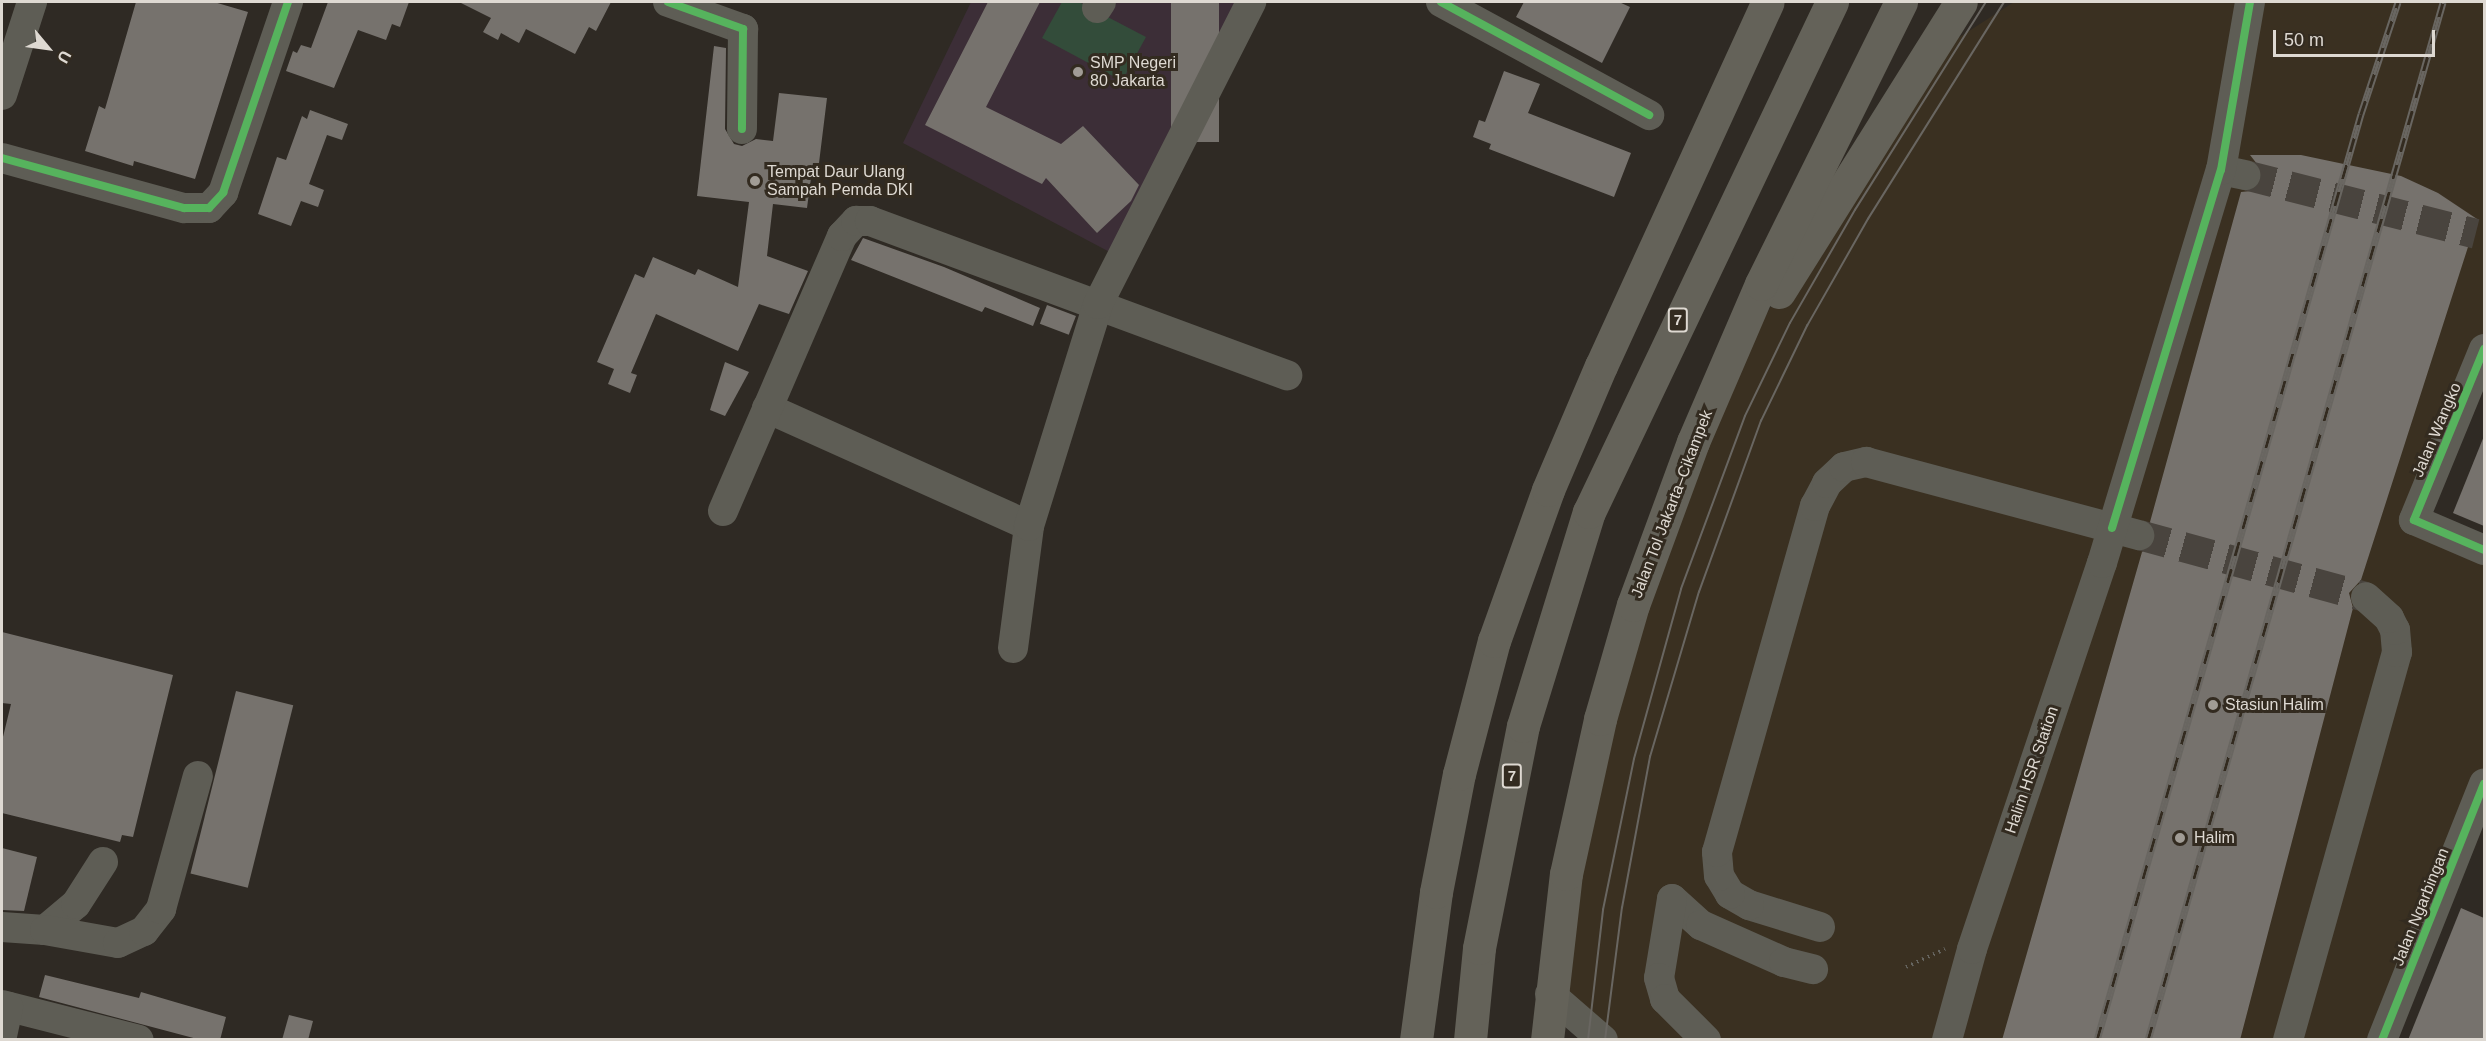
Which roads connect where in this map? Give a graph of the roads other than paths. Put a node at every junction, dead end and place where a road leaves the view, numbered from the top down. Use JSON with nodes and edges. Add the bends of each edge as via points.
{"nodes":[{"id":1,"x":32,"y":2,"type":"edge"},
{"id":2,"x":288,"y":2,"type":"edge"},
{"id":3,"x":668,"y":2,"type":"edge"},
{"id":4,"x":1251,"y":2,"type":"edge"},
{"id":5,"x":1441,"y":2,"type":"edge"},
{"id":6,"x":1768,"y":2,"type":"edge"},
{"id":7,"x":1832,"y":2,"type":"edge"},
{"id":8,"x":1901,"y":2,"type":"edge"},
{"id":9,"x":1961,"y":2,"type":"edge"},
{"id":10,"x":2233,"y":2,"type":"edge"},
{"id":11,"x":2250,"y":2,"type":"edge"},
{"id":12,"x":743,"y":15,"type":"edge"},
{"id":13,"x":2,"y":95,"type":"edge"},
{"id":14,"x":1649,"y":115,"type":"dead end"},
{"id":15,"x":742,"y":129,"type":"dead end"},
{"id":16,"x":2,"y":158,"type":"edge"},
{"id":17,"x":2233,"y":172,"type":"junction"},
{"id":18,"x":1098,"y":304,"type":"junction"},
{"id":19,"x":2484,"y":349,"type":"edge"},
{"id":20,"x":1287,"y":375,"type":"dead end"},
{"id":21,"x":768,"y":408,"type":"junction"},
{"id":22,"x":1693,"y":442,"type":"junction"},
{"id":23,"x":723,"y":511,"type":"dead end"},
{"id":24,"x":1029,"y":526,"type":"junction"},
{"id":25,"x":2125,"y":531,"type":"junction"},
{"id":26,"x":2484,"y":550,"type":"edge"},
{"id":27,"x":2366,"y":597,"type":"tunnel mouth"},
{"id":28,"x":1013,"y":648,"type":"dead end"},
{"id":29,"x":198,"y":776,"type":"dead end"},
{"id":30,"x":2484,"y":784,"type":"edge"},
{"id":31,"x":103,"y":862,"type":"dead end"},
{"id":32,"x":1489,"y":907,"type":"junction"},
{"id":33,"x":2,"y":927,"type":"edge"},
{"id":34,"x":1820,"y":927,"type":"dead end"},
{"id":35,"x":45,"y":930,"type":"junction"},
{"id":36,"x":1813,"y":969,"type":"dead end"},
{"id":37,"x":1550,"y":994,"type":"junction"},
{"id":38,"x":5,"y":1006,"type":"edge"},
{"id":39,"x":2,"y":1036,"type":"edge"},
{"id":40,"x":139,"y":1040,"type":"edge"},
{"id":41,"x":1416,"y":1040,"type":"edge"},
{"id":42,"x":1470,"y":1040,"type":"edge"},
{"id":43,"x":1492,"y":1040,"type":"edge"},
{"id":44,"x":1547,"y":1040,"type":"edge"},
{"id":45,"x":1604,"y":1040,"type":"edge"},
{"id":46,"x":1706,"y":1040,"type":"edge"},
{"id":47,"x":1947,"y":1040,"type":"edge"},
{"id":48,"x":2288,"y":1040,"type":"edge"},
{"id":49,"x":2382,"y":1040,"type":"edge"}],
"edges":[{"from":1,"to":13,"type":"street"},
{"from":2,"to":16,"type":"street","via":[[223,194],[209,208],[184,208]]},
{"from":3,"to":12,"type":"street"},
{"from":4,"to":18,"type":"street"},
{"from":5,"to":14,"type":"street"},
{"from":6,"to":41,"type":"highway","via":[[1600,366],[1548,490],[1494,641],[1452,806]]},
{"from":7,"to":32,"type":"highway","number":"7","via":[[1590,512],[1523,726]]},
{"from":8,"to":22,"type":"highway","name":"Jalan Tol Jakarta–Cikampek","via":[[1761,284]]},
{"from":9,"to":22,"type":"highway","via":[[1844,184]]},
{"from":10,"to":17,"type":"street","via":[[2212,118]]},
{"from":11,"to":17,"type":"street","name":"Halim HSR Station"},
{"from":12,"to":15,"type":"street"},
{"from":17,"to":25,"type":"street","name":"Halim HSR Station"},
{"from":18,"to":20,"type":"street"},
{"from":18,"to":21,"type":"street","via":[[870,221],[856,221],[842,236]]},
{"from":18,"to":24,"type":"street"},
{"from":19,"to":26,"type":"street","name":"Jalan Wangko","via":[[2414,520]]},
{"from":21,"to":23,"type":"street"},
{"from":21,"to":24,"type":"street"},
{"from":22,"to":37,"type":"highway","name":"Jalan Tol Jakarta–Cikampek","via":[[1633,605],[1600,719],[1566,874]]},
{"from":24,"to":28,"type":"street"},
{"from":25,"to":34,"type":"street","via":[[1866,462],[1844,467],[1827,483],[1815,506],[1717,852],[1719,876],[1730,894],[1749,905]]},
{"from":25,"to":47,"type":"street","name":"Halim HSR Station","via":[[1972,949]]},
{"from":27,"to":48,"type":"street","via":[[2381,609],[2395,630],[2397,652]]},
{"from":29,"to":35,"type":"street","via":[[161,909],[144,931],[118,943]]},
{"from":30,"to":49,"type":"street","name":"Jalan Ngarbingan"},
{"from":31,"to":35,"type":"street","via":[[76,904]]},
{"from":32,"to":42,"type":"highway","number":"7","via":[[1479,948]]},
{"from":32,"to":43,"type":"highway","number":"7","via":[[1493,948]]},
{"from":33,"to":35,"type":"street"},
{"from":36,"to":46,"type":"street","via":[[1784,962],[1701,925],[1671,899],[1659,978],[1665,999]]},
{"from":37,"to":44,"type":"highway","name":"Jalan Tol Jakarta–Cikampek"},
{"from":37,"to":45,"type":"street"},
{"from":38,"to":39,"type":"street"},
{"from":38,"to":40,"type":"street"}]}
